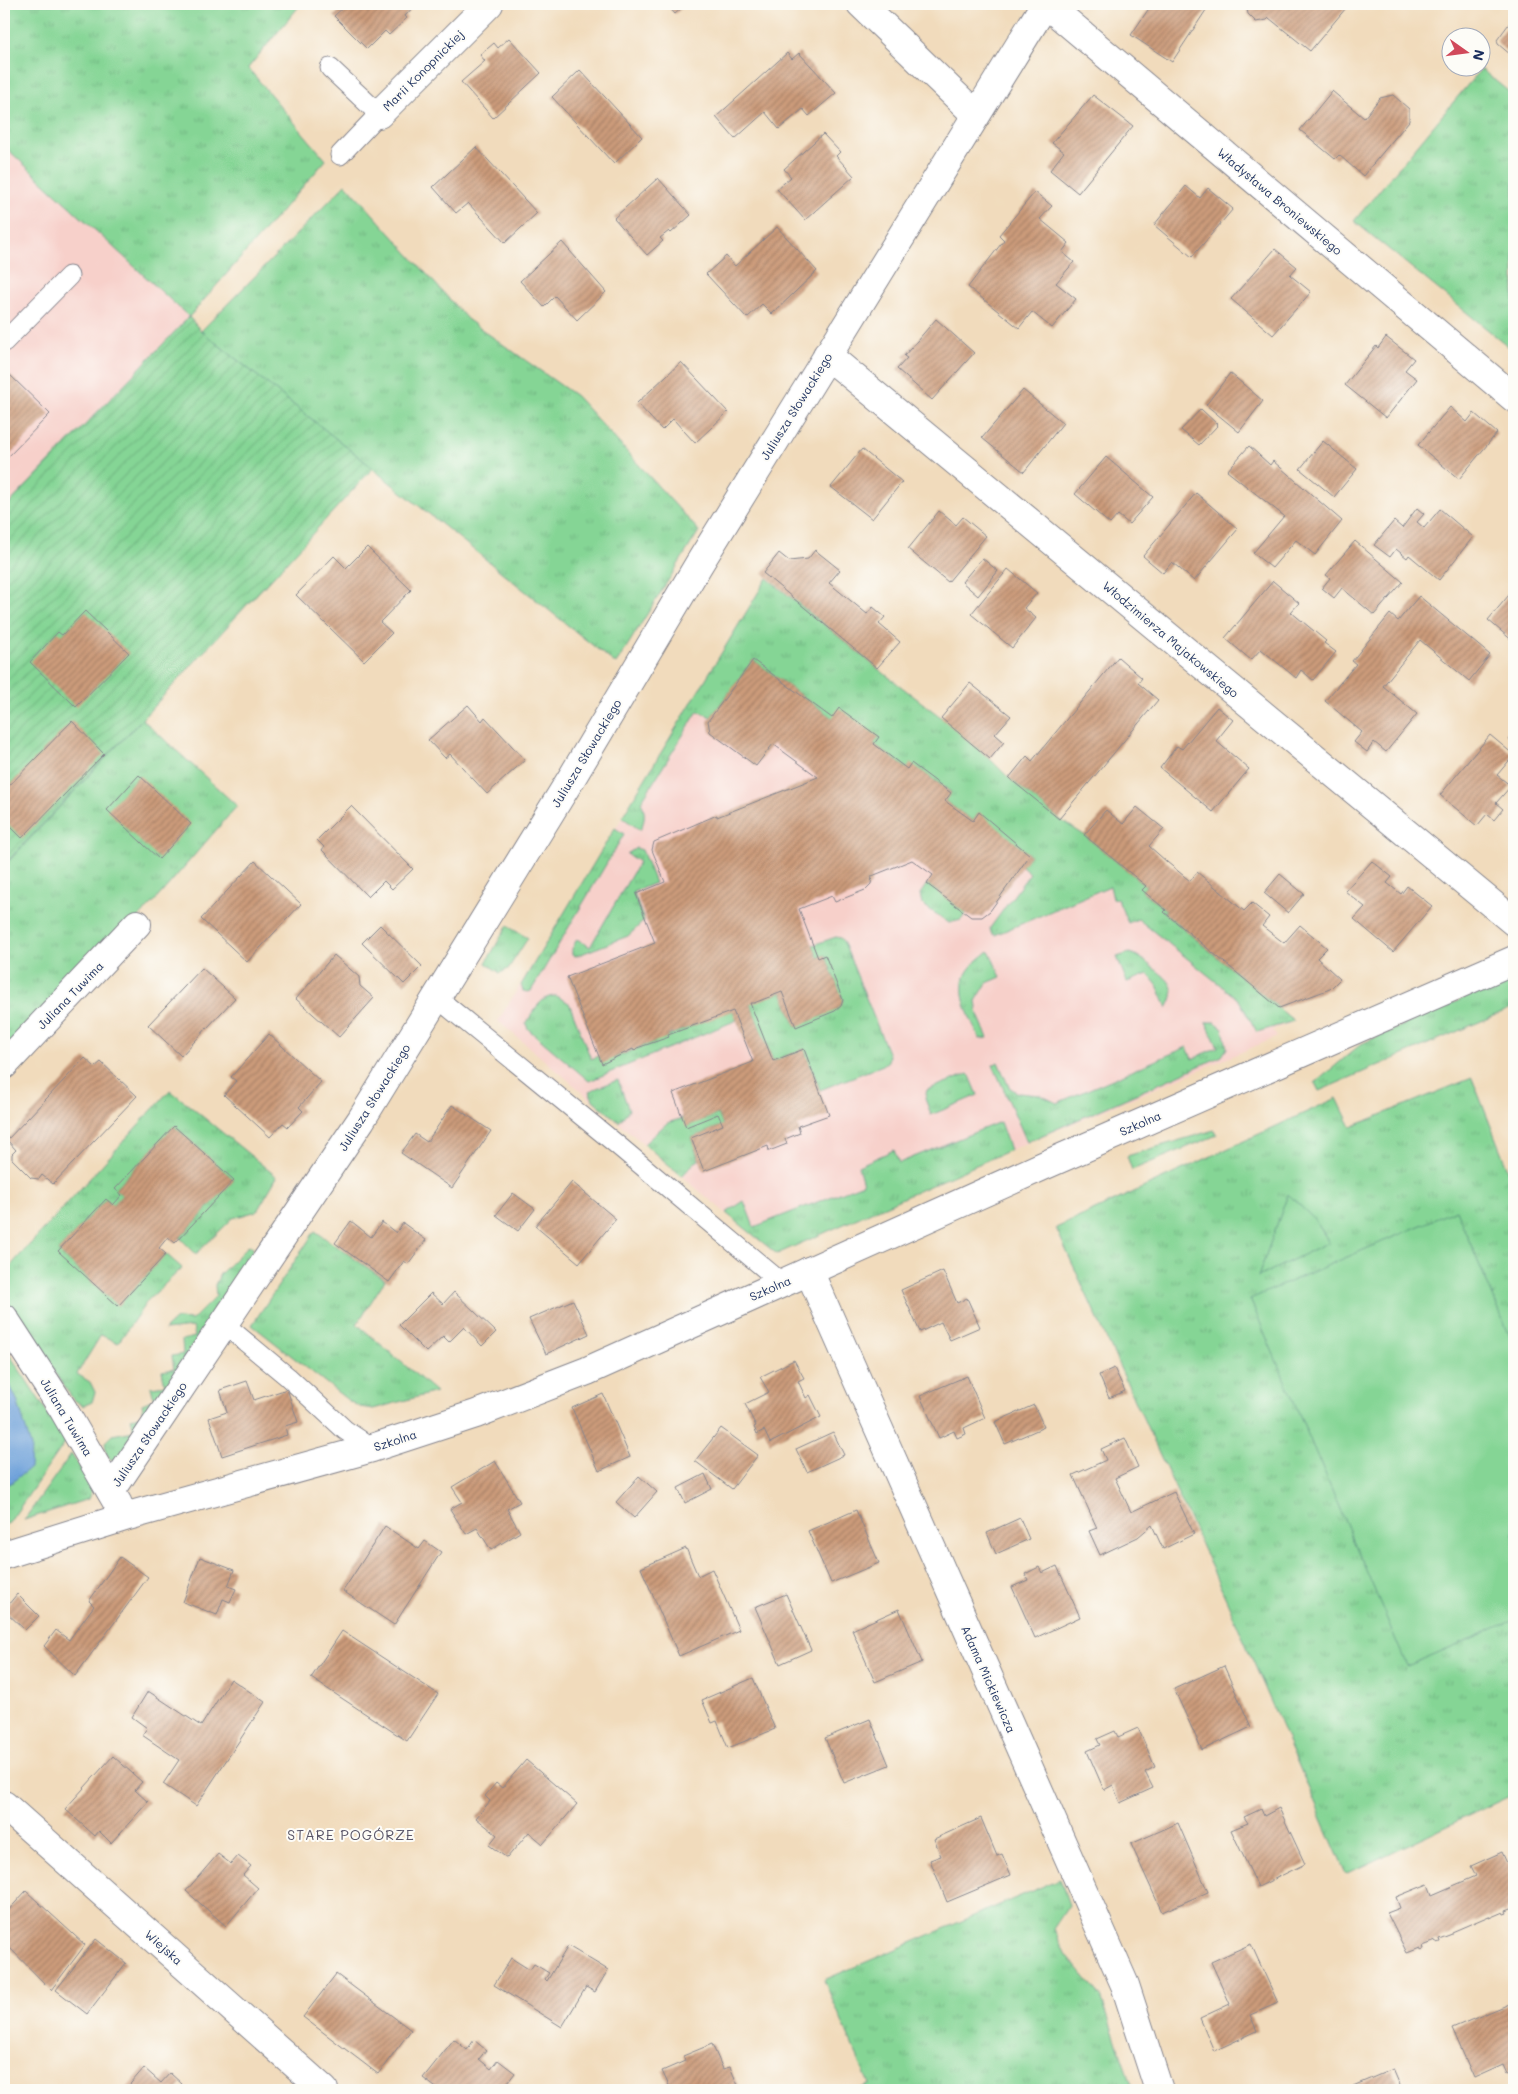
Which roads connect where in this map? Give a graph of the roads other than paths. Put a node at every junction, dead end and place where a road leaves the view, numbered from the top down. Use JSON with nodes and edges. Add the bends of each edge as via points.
{"nodes":[{"id":1,"x":489,"y":4,"type":"edge"},
{"id":2,"x":861,"y":4,"type":"edge"},
{"id":3,"x":1045,"y":4,"type":"edge"},
{"id":4,"x":330,"y":68,"type":"dead end"},
{"id":5,"x":379,"y":114,"type":"junction"},
{"id":6,"x":976,"y":115,"type":"junction"},
{"id":7,"x":340,"y":155,"type":"dead end"},
{"id":8,"x":69,"y":276,"type":"dead end"},
{"id":9,"x":4,"y":342,"type":"edge"},
{"id":10,"x":828,"y":355,"type":"junction"},
{"id":11,"x":1514,"y":398,"type":"edge"},
{"id":12,"x":1514,"y":922,"type":"edge"},
{"id":13,"x":137,"y":924,"type":"dead end"},
{"id":14,"x":1514,"y":960,"type":"edge"},
{"id":15,"x":436,"y":997,"type":"junction"},
{"id":16,"x":4,"y":1065,"type":"edge"},
{"id":17,"x":809,"y":1271,"type":"junction"},
{"id":18,"x":782,"y":1284,"type":"junction"},
{"id":19,"x":4,"y":1318,"type":"edge"},
{"id":20,"x":224,"y":1324,"type":"junction"},
{"id":21,"x":372,"y":1448,"type":"junction"},
{"id":22,"x":111,"y":1491,"type":"junction"},
{"id":23,"x":128,"y":1516,"type":"junction"},
{"id":24,"x":4,"y":1555,"type":"edge"},
{"id":25,"x":4,"y":1805,"type":"edge"},
{"id":26,"x":324,"y":2090,"type":"edge"},
{"id":27,"x":1159,"y":2090,"type":"edge"}],
"edges":[{"from":1,"to":5,"type":"street","name":"Marii Konopnickiej"},
{"from":2,"to":6,"type":"street"},
{"from":3,"to":6,"type":"street","name":"Juliusza Słowackiego"},
{"from":3,"to":11,"type":"street","name":"Władysława Broniewskiego"},
{"from":4,"to":5,"type":"lane"},
{"from":5,"to":7,"type":"lane"},
{"from":6,"to":10,"type":"street","name":"Juliusza Słowackiego"},
{"from":8,"to":9,"type":"lane"},
{"from":10,"to":12,"type":"street","name":"Włodzimierza Majakowskiego"},
{"from":10,"to":15,"type":"street","name":"Juliusza Słowackiego"},
{"from":13,"to":16,"type":"street","name":"Juliana Tuwima"},
{"from":14,"to":17,"type":"street","name":"Szkolna"},
{"from":15,"to":18,"type":"lane"},
{"from":15,"to":20,"type":"street","name":"Juliusza Słowackiego","via":[[361,1120]]},
{"from":17,"to":18,"type":"street","name":"Szkolna"},
{"from":17,"to":27,"type":"street","name":"Adama Mickiewicza","via":[[1125,1985]]},
{"from":18,"to":21,"type":"street","name":"Szkolna","via":[[535,1392]]},
{"from":19,"to":22,"type":"street","name":"Juliana Tuwima"},
{"from":20,"to":21,"type":"lane","via":[[345,1430]]},
{"from":20,"to":22,"type":"street","name":"Juliusza Słowackiego"},
{"from":21,"to":23,"type":"street","name":"Szkolna"},
{"from":22,"to":23,"type":"street","name":"Juliana Tuwima"},
{"from":23,"to":24,"type":"street","name":"Szkolna"},
{"from":25,"to":26,"type":"street","name":"Wiejska"}]}
